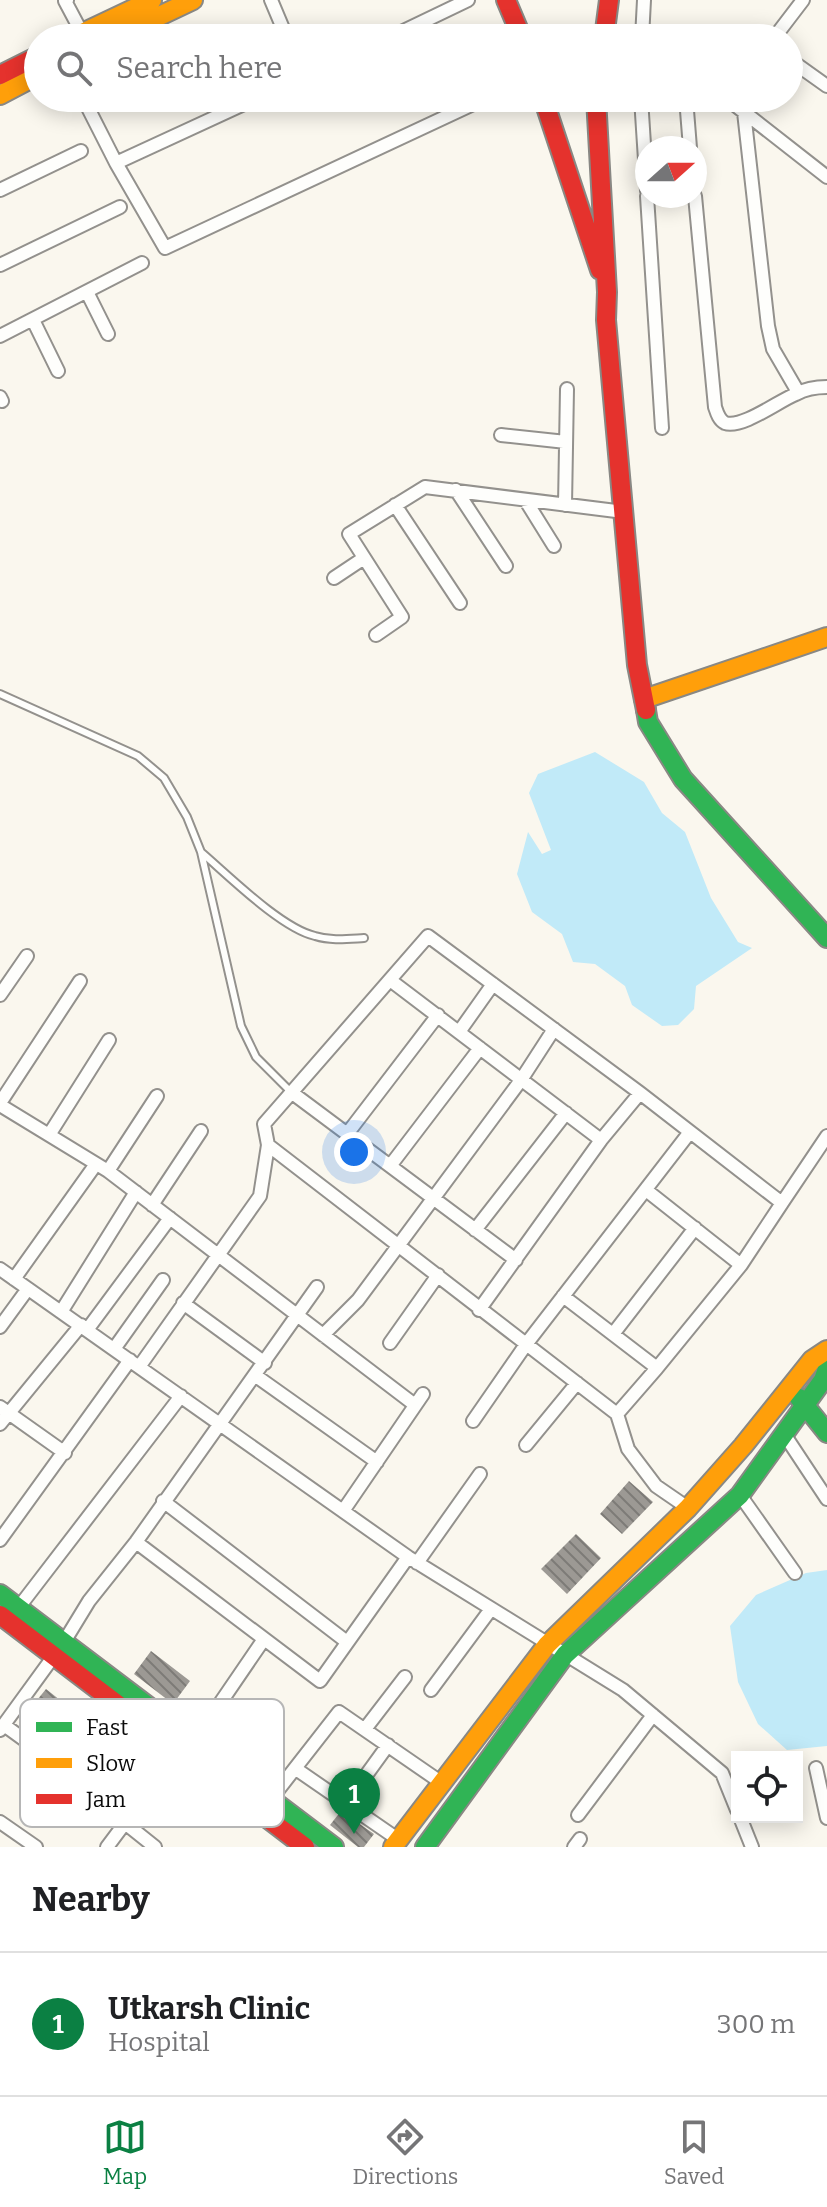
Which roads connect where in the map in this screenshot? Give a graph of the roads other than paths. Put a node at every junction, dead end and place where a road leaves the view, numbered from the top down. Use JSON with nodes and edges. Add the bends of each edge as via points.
{"nodes":[{"id":1,"x":67,"y":0,"type":"edge"},
{"id":2,"x":152,"y":0,"type":"edge"},
{"id":3,"x":193,"y":0,"type":"edge"},
{"id":4,"x":271,"y":0,"type":"edge"},
{"id":5,"x":468,"y":0,"type":"edge"},
{"id":6,"x":506,"y":0,"type":"edge"},
{"id":7,"x":609,"y":0,"type":"edge"},
{"id":8,"x":644,"y":0,"type":"edge"},
{"id":9,"x":803,"y":0,"type":"edge"},
{"id":10,"x":73,"y":24,"type":"edge"},
{"id":11,"x":102,"y":24,"type":"edge"},
{"id":12,"x":142,"y":24,"type":"edge"},
{"id":13,"x":281,"y":24,"type":"edge"},
{"id":14,"x":418,"y":24,"type":"edge"},
{"id":15,"x":516,"y":24,"type":"edge"},
{"id":16,"x":606,"y":24,"type":"edge"},
{"id":17,"x":643,"y":24,"type":"edge"},
{"id":18,"x":785,"y":24,"type":"edge"},
{"id":19,"x":24,"y":63,"type":"edge"},
{"id":20,"x":803,"y":69,"type":"edge"},
{"id":21,"x":0,"y":75,"type":"edge"},
{"id":22,"x":24,"y":82,"type":"edge"},
{"id":23,"x":827,"y":86,"type":"edge"},
{"id":24,"x":0,"y":95,"type":"edge"},
{"id":25,"x":90,"y":112,"type":"edge"},
{"id":26,"x":227,"y":112,"type":"edge"},
{"id":27,"x":456,"y":112,"type":"edge"},
{"id":28,"x":548,"y":112,"type":"edge"},
{"id":29,"x":597,"y":112,"type":"edge"},
{"id":30,"x":642,"y":112,"type":"edge"},
{"id":31,"x":687,"y":112,"type":"edge"},
{"id":32,"x":744,"y":112,"type":"joint"},
{"id":33,"x":643,"y":136,"type":"edge"},
{"id":34,"x":689,"y":136,"type":"edge"},
{"id":35,"x":81,"y":151,"type":"dead end"},
{"id":36,"x":116,"y":163,"type":"junction"},
{"id":37,"x":827,"y":177,"type":"edge"},
{"id":38,"x":0,"y":190,"type":"edge"},
{"id":39,"x":120,"y":207,"type":"dead end"},
{"id":40,"x":648,"y":208,"type":"edge"},
{"id":41,"x":696,"y":208,"type":"edge"},
{"id":42,"x":142,"y":263,"type":"dead end"},
{"id":43,"x":0,"y":265,"type":"edge"},
{"id":44,"x":87,"y":292,"type":"junction"},
{"id":45,"x":607,"y":292,"type":"junction"},
{"id":46,"x":33,"y":320,"type":"junction"},
{"id":47,"x":108,"y":334,"type":"dead end"},
{"id":48,"x":0,"y":336,"type":"edge"},
{"id":49,"x":58,"y":371,"type":"dead end"},
{"id":50,"x":827,"y":387,"type":"edge"},
{"id":51,"x":567,"y":389,"type":"dead end"},
{"id":52,"x":798,"y":392,"type":"junction"},
{"id":53,"x":662,"y":428,"type":"dead end"},
{"id":54,"x":501,"y":435,"type":"dead end"},
{"id":55,"x":566,"y":442,"type":"junction"},
{"id":56,"x":456,"y":490,"type":"junction"},
{"id":57,"x":526,"y":501,"type":"junction"},
{"id":58,"x":395,"y":505,"type":"junction"},
{"id":59,"x":565,"y":505,"type":"junction"},
{"id":60,"x":624,"y":512,"type":"junction"},
{"id":61,"x":554,"y":546,"type":"dead end"},
{"id":62,"x":364,"y":558,"type":"junction"},
{"id":63,"x":506,"y":566,"type":"dead end"},
{"id":64,"x":334,"y":578,"type":"dead end"},
{"id":65,"x":460,"y":603,"type":"dead end"},
{"id":66,"x":376,"y":635,"type":"dead end"},
{"id":67,"x":827,"y":637,"type":"edge"},
{"id":68,"x":0,"y":694,"type":"edge"},
{"id":69,"x":644,"y":699,"type":"junction"},
{"id":70,"x":201,"y":852,"type":"junction"},
{"id":71,"x":364,"y":938,"type":"dead end"},
{"id":72,"x":827,"y":938,"type":"edge"},
{"id":73,"x":27,"y":956,"type":"dead end"},
{"id":74,"x":390,"y":980,"type":"junction"},
{"id":75,"x":80,"y":981,"type":"dead end"},
{"id":76,"x":493,"y":984,"type":"junction"},
{"id":77,"x":0,"y":995,"type":"edge"},
{"id":78,"x":438,"y":1015,"type":"junction"},
{"id":79,"x":554,"y":1029,"type":"junction"},
{"id":80,"x":459,"y":1032,"type":"junction"},
{"id":81,"x":109,"y":1040,"type":"dead end"},
{"id":82,"x":480,"y":1048,"type":"junction"},
{"id":83,"x":521,"y":1080,"type":"junction"},
{"id":84,"x":291,"y":1092,"type":"junction"},
{"id":85,"x":640,"y":1093,"type":"junction"},
{"id":86,"x":157,"y":1096,"type":"dead end"},
{"id":87,"x":0,"y":1104,"type":"edge"},
{"id":88,"x":566,"y":1113,"type":"junction"},
{"id":89,"x":201,"y":1131,"type":"dead end"},
{"id":90,"x":690,"y":1132,"type":"junction"},
{"id":91,"x":347,"y":1134,"type":"junction"},
{"id":92,"x":49,"y":1135,"type":"junction"},
{"id":93,"x":827,"y":1136,"type":"edge"},
{"id":94,"x":601,"y":1140,"type":"junction"},
{"id":95,"x":268,"y":1145,"type":"junction"},
{"id":96,"x":96,"y":1164,"type":"junction"},
{"id":97,"x":390,"y":1166,"type":"junction"},
{"id":98,"x":108,"y":1171,"type":"junction"},
{"id":99,"x":646,"y":1190,"type":"junction"},
{"id":100,"x":136,"y":1192,"type":"junction"},
{"id":101,"x":433,"y":1199,"type":"junction"},
{"id":102,"x":782,"y":1203,"type":"junction"},
{"id":103,"x":152,"y":1205,"type":"junction"},
{"id":104,"x":170,"y":1218,"type":"junction"},
{"id":105,"x":695,"y":1228,"type":"junction"},
{"id":106,"x":475,"y":1230,"type":"junction"},
{"id":107,"x":398,"y":1245,"type":"junction"},
{"id":108,"x":218,"y":1254,"type":"junction"},
{"id":109,"x":516,"y":1260,"type":"junction"},
{"id":110,"x":741,"y":1265,"type":"junction"},
{"id":111,"x":0,"y":1269,"type":"edge"},
{"id":112,"x":438,"y":1275,"type":"junction"},
{"id":113,"x":14,"y":1279,"type":"junction"},
{"id":114,"x":163,"y":1280,"type":"dead end"},
{"id":115,"x":317,"y":1287,"type":"dead end"},
{"id":116,"x":27,"y":1290,"type":"junction"},
{"id":117,"x":563,"y":1296,"type":"junction"},
{"id":118,"x":183,"y":1303,"type":"junction"},
{"id":119,"x":479,"y":1310,"type":"junction"},
{"id":120,"x":61,"y":1312,"type":"junction"},
{"id":121,"x":298,"y":1316,"type":"junction"},
{"id":122,"x":0,"y":1327,"type":"edge"},
{"id":123,"x":84,"y":1328,"type":"junction"},
{"id":124,"x":613,"y":1334,"type":"junction"},
{"id":125,"x":323,"y":1335,"type":"junction"},
{"id":126,"x":390,"y":1343,"type":"dead end"},
{"id":127,"x":527,"y":1343,"type":"junction"},
{"id":128,"x":114,"y":1349,"type":"junction"},
{"id":129,"x":827,"y":1350,"type":"edge"},
{"id":130,"x":134,"y":1363,"type":"junction"},
{"id":131,"x":265,"y":1363,"type":"junction"},
{"id":132,"x":657,"y":1368,"type":"junction"},
{"id":133,"x":821,"y":1374,"type":"edge"},
{"id":134,"x":256,"y":1376,"type":"junction"},
{"id":135,"x":577,"y":1383,"type":"junction"},
{"id":136,"x":789,"y":1387,"type":"junction"},
{"id":137,"x":181,"y":1396,"type":"junction"},
{"id":138,"x":805,"y":1404,"type":"junction"},
{"id":139,"x":617,"y":1414,"type":"junction"},
{"id":140,"x":3,"y":1415,"type":"edge"},
{"id":141,"x":473,"y":1421,"type":"dead end"},
{"id":142,"x":220,"y":1425,"type":"junction"},
{"id":143,"x":827,"y":1433,"type":"edge"},
{"id":144,"x":784,"y":1434,"type":"junction"},
{"id":145,"x":526,"y":1445,"type":"dead end"},
{"id":146,"x":65,"y":1453,"type":"junction"},
{"id":147,"x":377,"y":1462,"type":"junction"},
{"id":148,"x":480,"y":1474,"type":"dead end"},
{"id":149,"x":740,"y":1495,"type":"junction"},
{"id":150,"x":827,"y":1499,"type":"edge"},
{"id":151,"x":163,"y":1501,"type":"junction"},
{"id":152,"x":688,"y":1508,"type":"junction"},
{"id":153,"x":343,"y":1511,"type":"junction"},
{"id":154,"x":0,"y":1540,"type":"edge"},
{"id":155,"x":136,"y":1542,"type":"junction"},
{"id":156,"x":412,"y":1560,"type":"junction"},
{"id":157,"x":795,"y":1573,"type":"dead end"},
{"id":158,"x":0,"y":1594,"type":"edge"},
{"id":159,"x":19,"y":1607,"type":"junction"},
{"id":160,"x":491,"y":1609,"type":"junction"},
{"id":161,"x":0,"y":1615,"type":"edge"},
{"id":162,"x":264,"y":1639,"type":"junction"},
{"id":163,"x":347,"y":1642,"type":"junction"},
{"id":164,"x":547,"y":1645,"type":"junction"},
{"id":165,"x":59,"y":1649,"type":"junction"},
{"id":166,"x":565,"y":1655,"type":"junction"},
{"id":167,"x":405,"y":1677,"type":"dead end"},
{"id":168,"x":431,"y":1690,"type":"dead end"},
{"id":169,"x":23,"y":1699,"type":"edge"},
{"id":170,"x":128,"y":1699,"type":"edge"},
{"id":171,"x":216,"y":1699,"type":"edge"},
{"id":172,"x":20,"y":1703,"type":"edge"},
{"id":173,"x":653,"y":1715,"type":"junction"},
{"id":174,"x":2,"y":1728,"type":"edge"},
{"id":175,"x":365,"y":1729,"type":"junction"},
{"id":176,"x":20,"y":1740,"type":"edge"},
{"id":177,"x":388,"y":1745,"type":"junction"},
{"id":178,"x":816,"y":1768,"type":"dead end"},
{"id":179,"x":296,"y":1769,"type":"junction"},
{"id":180,"x":284,"y":1783,"type":"edge"},
{"id":181,"x":442,"y":1783,"type":"junction"},
{"id":182,"x":731,"y":1795,"type":"edge"},
{"id":183,"x":346,"y":1803,"type":"junction"},
{"id":184,"x":284,"y":1809,"type":"edge"},
{"id":185,"x":578,"y":1815,"type":"dead end"},
{"id":186,"x":827,"y":1818,"type":"edge"},
{"id":187,"x":0,"y":1822,"type":"edge"},
{"id":188,"x":742,"y":1823,"type":"edge"},
{"id":189,"x":122,"y":1827,"type":"edge"},
{"id":190,"x":130,"y":1827,"type":"edge"},
{"id":191,"x":282,"y":1827,"type":"edge"},
{"id":192,"x":396,"y":1844,"type":"edge"},
{"id":193,"x":36,"y":1847,"type":"edge"},
{"id":194,"x":107,"y":1847,"type":"edge"},
{"id":195,"x":155,"y":1847,"type":"edge"},
{"id":196,"x":305,"y":1847,"type":"edge"},
{"id":197,"x":334,"y":1847,"type":"edge"},
{"id":198,"x":425,"y":1847,"type":"edge"},
{"id":199,"x":752,"y":1847,"type":"edge"}],
"edges":[{"from":1,"to":10,"type":"street"},
{"from":2,"to":11,"type":"street"},
{"from":3,"to":12,"type":"street"},
{"from":4,"to":13,"type":"street"},
{"from":5,"to":14,"type":"street"},
{"from":6,"to":15,"type":"street"},
{"from":7,"to":16,"type":"street"},
{"from":8,"to":17,"type":"street"},
{"from":9,"to":18,"type":"street"},
{"from":19,"to":21,"type":"street"},
{"from":20,"to":23,"type":"street"},
{"from":22,"to":24,"type":"street"},
{"from":25,"to":36,"type":"street"},
{"from":26,"to":36,"type":"street"},
{"from":27,"to":36,"type":"street","via":[[165,248]]},
{"from":28,"to":45,"type":"street"},
{"from":29,"to":45,"type":"street"},
{"from":30,"to":33,"type":"street"},
{"from":31,"to":34,"type":"street"},
{"from":32,"to":37,"type":"street"},
{"from":32,"to":52,"type":"street","via":[[768,326],[773,349]]},
{"from":35,"to":38,"type":"street"},
{"from":39,"to":43,"type":"street"},
{"from":40,"to":53,"type":"street"},
{"from":41,"to":52,"type":"street","via":[[719,417],[725,423],[747,420]]},
{"from":42,"to":44,"type":"street"},
{"from":44,"to":46,"type":"street"},
{"from":44,"to":47,"type":"street"},
{"from":45,"to":60,"type":"street"},
{"from":46,"to":48,"type":"street"},
{"from":46,"to":49,"type":"street"},
{"from":50,"to":52,"type":"street"},
{"from":51,"to":55,"type":"street"},
{"from":54,"to":55,"type":"street"},
{"from":55,"to":59,"type":"street"},
{"from":56,"to":57,"type":"street"},
{"from":56,"to":58,"type":"street","via":[[425,487]]},
{"from":56,"to":63,"type":"street"},
{"from":57,"to":59,"type":"street"},
{"from":57,"to":61,"type":"street"},
{"from":58,"to":62,"type":"street","via":[[349,534]]},
{"from":58,"to":65,"type":"street"},
{"from":59,"to":60,"type":"street"},
{"from":60,"to":69,"type":"street"},
{"from":62,"to":64,"type":"street"},
{"from":62,"to":66,"type":"street","via":[[402,617]]},
{"from":67,"to":69,"type":"street"},
{"from":68,"to":70,"type":"lane","via":[[155,767],[187,817]]},
{"from":69,"to":72,"type":"street","via":[[648,722],[683,779]]},
{"from":70,"to":71,"type":"lane","via":[[290,926],[333,940]]},
{"from":70,"to":84,"type":"lane","via":[[241,1026],[256,1057]]},
{"from":73,"to":77,"type":"street"},
{"from":74,"to":76,"type":"street","via":[[428,936]]},
{"from":74,"to":78,"type":"street"},
{"from":74,"to":84,"type":"street"},
{"from":75,"to":87,"type":"street"},
{"from":76,"to":79,"type":"street"},
{"from":76,"to":80,"type":"street"},
{"from":78,"to":80,"type":"street"},
{"from":78,"to":91,"type":"street"},
{"from":79,"to":83,"type":"street"},
{"from":79,"to":85,"type":"street"},
{"from":80,"to":82,"type":"street"},
{"from":81,"to":92,"type":"street"},
{"from":82,"to":83,"type":"street"},
{"from":82,"to":97,"type":"street"},
{"from":83,"to":88,"type":"street"},
{"from":83,"to":101,"type":"street"},
{"from":84,"to":91,"type":"street"},
{"from":84,"to":95,"type":"street","via":[[264,1124]]},
{"from":85,"to":90,"type":"street"},
{"from":85,"to":94,"type":"street"},
{"from":86,"to":98,"type":"street"},
{"from":87,"to":92,"type":"street"},
{"from":88,"to":94,"type":"street"},
{"from":88,"to":106,"type":"street"},
{"from":89,"to":103,"type":"street"},
{"from":90,"to":99,"type":"street"},
{"from":90,"to":102,"type":"street"},
{"from":91,"to":97,"type":"street"},
{"from":92,"to":96,"type":"street"},
{"from":93,"to":102,"type":"street"},
{"from":94,"to":109,"type":"street"},
{"from":95,"to":107,"type":"street"},
{"from":95,"to":108,"type":"street","via":[[260,1196]]},
{"from":96,"to":98,"type":"street"},
{"from":96,"to":113,"type":"street"},
{"from":97,"to":101,"type":"street"},
{"from":98,"to":100,"type":"street"},
{"from":99,"to":105,"type":"street"},
{"from":99,"to":117,"type":"street"},
{"from":100,"to":103,"type":"street"},
{"from":100,"to":120,"type":"street"},
{"from":101,"to":106,"type":"street"},
{"from":101,"to":107,"type":"street"},
{"from":102,"to":110,"type":"street"},
{"from":103,"to":104,"type":"street"},
{"from":104,"to":108,"type":"street"},
{"from":104,"to":123,"type":"street"},
{"from":105,"to":110,"type":"street"},
{"from":105,"to":124,"type":"street"},
{"from":106,"to":109,"type":"street"},
{"from":107,"to":112,"type":"street"},
{"from":107,"to":125,"type":"street","via":[[358,1300]]},
{"from":108,"to":118,"type":"street"},
{"from":108,"to":121,"type":"street"},
{"from":109,"to":119,"type":"street"},
{"from":110,"to":132,"type":"street"},
{"from":111,"to":113,"type":"street"},
{"from":112,"to":119,"type":"street"},
{"from":112,"to":126,"type":"street"},
{"from":113,"to":116,"type":"street"},
{"from":114,"to":128,"type":"street"},
{"from":115,"to":121,"type":"street"},
{"from":116,"to":120,"type":"street"},
{"from":116,"to":122,"type":"street"},
{"from":117,"to":124,"type":"street"},
{"from":117,"to":127,"type":"street"},
{"from":118,"to":130,"type":"street"},
{"from":118,"to":131,"type":"street"},
{"from":119,"to":127,"type":"street"},
{"from":120,"to":123,"type":"street"},
{"from":121,"to":125,"type":"street"},
{"from":121,"to":131,"type":"street"},
{"from":123,"to":128,"type":"street"},
{"from":123,"to":140,"type":"street"},
{"from":124,"to":132,"type":"street"},
{"from":125,"to":147,"type":"street","via":[[419,1400]]},
{"from":127,"to":135,"type":"street"},
{"from":127,"to":141,"type":"street"},
{"from":128,"to":130,"type":"street"},
{"from":129,"to":133,"type":"street"},
{"from":130,"to":137,"type":"street"},
{"from":130,"to":146,"type":"street"},
{"from":131,"to":134,"type":"street"},
{"from":132,"to":139,"type":"street"},
{"from":133,"to":136,"type":"street"},
{"from":133,"to":138,"type":"street"},
{"from":134,"to":142,"type":"street"},
{"from":134,"to":147,"type":"street"},
{"from":135,"to":139,"type":"street"},
{"from":135,"to":145,"type":"street"},
{"from":136,"to":138,"type":"street"},
{"from":136,"to":152,"type":"street"},
{"from":137,"to":142,"type":"street"},
{"from":137,"to":159,"type":"street"},
{"from":138,"to":143,"type":"street"},
{"from":138,"to":144,"type":"street"},
{"from":139,"to":152,"type":"street","via":[[628,1449],[656,1486]]},
{"from":140,"to":146,"type":"street"},
{"from":142,"to":151,"type":"street"},
{"from":142,"to":153,"type":"street"},
{"from":144,"to":149,"type":"street"},
{"from":144,"to":150,"type":"street"},
{"from":146,"to":154,"type":"street"},
{"from":147,"to":153,"type":"street"},
{"from":148,"to":156,"type":"street"},
{"from":149,"to":157,"type":"street"},
{"from":149,"to":166,"type":"street"},
{"from":151,"to":155,"type":"street"},
{"from":151,"to":163,"type":"street"},
{"from":152,"to":164,"type":"street"},
{"from":153,"to":156,"type":"street"},
{"from":155,"to":162,"type":"street"},
{"from":155,"to":165,"type":"street"},
{"from":156,"to":160,"type":"street"},
{"from":156,"to":163,"type":"street"},
{"from":158,"to":159,"type":"street"},
{"from":159,"to":165,"type":"street"},
{"from":160,"to":164,"type":"street"},
{"from":160,"to":168,"type":"street"},
{"from":161,"to":165,"type":"street"},
{"from":162,"to":163,"type":"street","via":[[320,1681]]},
{"from":162,"to":171,"type":"street"},
{"from":164,"to":166,"type":"street"},
{"from":164,"to":181,"type":"street"},
{"from":165,"to":169,"type":"street"},
{"from":165,"to":170,"type":"street"},
{"from":166,"to":173,"type":"street"},
{"from":166,"to":198,"type":"street"},
{"from":167,"to":175,"type":"street"},
{"from":172,"to":174,"type":"street"},
{"from":173,"to":182,"type":"street","via":[[722,1773]]},
{"from":173,"to":185,"type":"street"},
{"from":174,"to":176,"type":"street"},
{"from":175,"to":177,"type":"street"},
{"from":175,"to":179,"type":"street","via":[[339,1712]]},
{"from":177,"to":181,"type":"street"},
{"from":177,"to":183,"type":"street"},
{"from":178,"to":186,"type":"street"},
{"from":179,"to":180,"type":"street"},
{"from":179,"to":183,"type":"street"},
{"from":181,"to":192,"type":"street"},
{"from":183,"to":192,"type":"street"},
{"from":184,"to":197,"type":"street"},
{"from":187,"to":193,"type":"street"},
{"from":188,"to":199,"type":"street"},
{"from":189,"to":194,"type":"street"},
{"from":190,"to":195,"type":"street"},
{"from":191,"to":196,"type":"street"}]}
